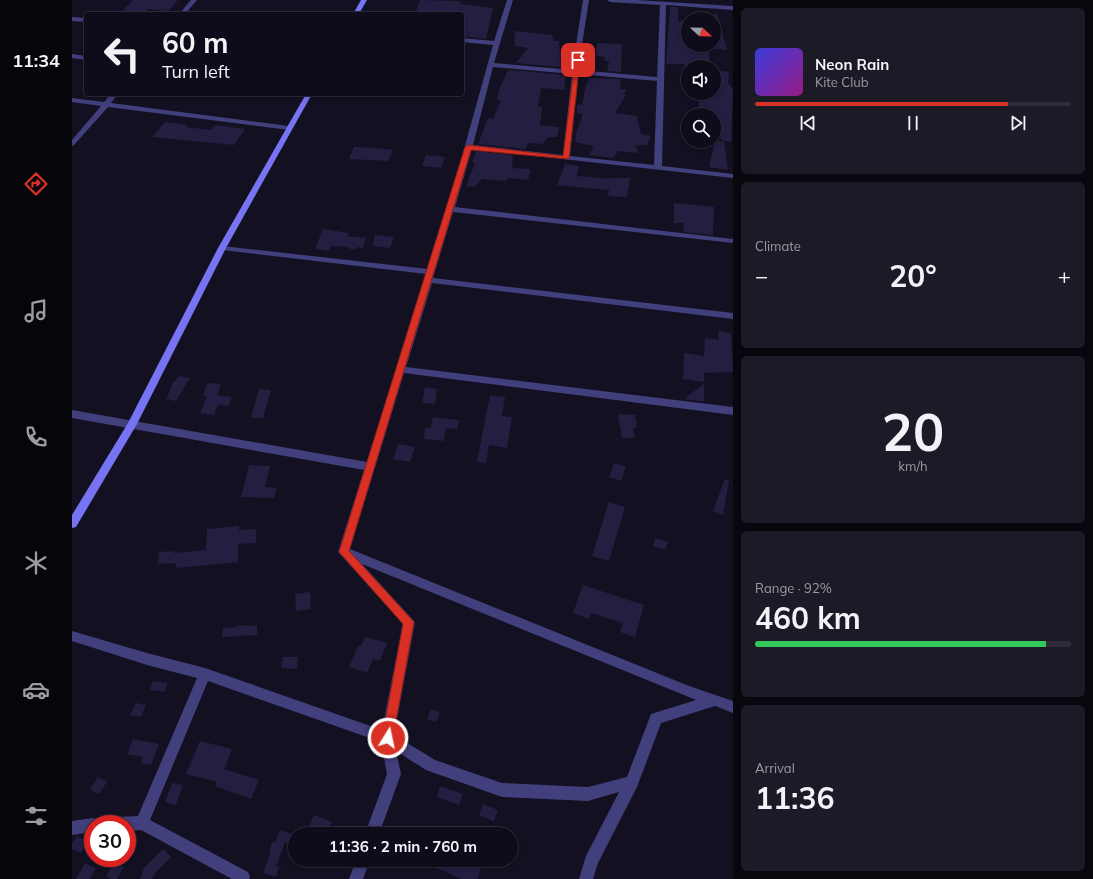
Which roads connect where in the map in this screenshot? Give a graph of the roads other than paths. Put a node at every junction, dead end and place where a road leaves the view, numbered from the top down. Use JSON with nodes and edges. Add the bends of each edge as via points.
{"nodes":[{"id":1,"x":194,"y":0,"type":"edge"},
{"id":2,"x":364,"y":0,"type":"edge"},
{"id":3,"x":510,"y":0,"type":"edge"},
{"id":4,"x":586,"y":0,"type":"edge"},
{"id":5,"x":610,"y":0,"type":"edge"},
{"id":6,"x":627,"y":1,"type":"edge"},
{"id":7,"x":663,"y":4,"type":"junction"},
{"id":8,"x":733,"y":8,"type":"edge"},
{"id":9,"x":184,"y":12,"type":"edge"},
{"id":10,"x":357,"y":12,"type":"edge"},
{"id":11,"x":72,"y":19,"type":"edge"},
{"id":12,"x":84,"y":20,"type":"edge"},
{"id":13,"x":464,"y":40,"type":"edge"},
{"id":14,"x":496,"y":43,"type":"junction"},
{"id":15,"x":72,"y":56,"type":"edge"},
{"id":16,"x":84,"y":58,"type":"edge"},
{"id":17,"x":490,"y":65,"type":"junction"},
{"id":18,"x":576,"y":72,"type":"junction"},
{"id":19,"x":660,"y":79,"type":"junction"},
{"id":20,"x":113,"y":96,"type":"edge"},
{"id":21,"x":308,"y":96,"type":"edge"},
{"id":22,"x":72,"y":100,"type":"edge"},
{"id":23,"x":107,"y":104,"type":"junction"},
{"id":24,"x":289,"y":128,"type":"junction"},
{"id":25,"x":72,"y":144,"type":"edge"},
{"id":26,"x":468,"y":147,"type":"junction"},
{"id":27,"x":566,"y":158,"type":"junction"},
{"id":28,"x":658,"y":168,"type":"junction"},
{"id":29,"x":733,"y":176,"type":"edge"},
{"id":30,"x":450,"y":209,"type":"junction"},
{"id":31,"x":733,"y":241,"type":"edge"},
{"id":32,"x":222,"y":248,"type":"junction"},
{"id":33,"x":429,"y":276,"type":"junction"},
{"id":34,"x":733,"y":316,"type":"edge"},
{"id":35,"x":400,"y":369,"type":"junction"},
{"id":36,"x":733,"y":410,"type":"edge"},
{"id":37,"x":72,"y":414,"type":"edge"},
{"id":38,"x":132,"y":424,"type":"junction"},
{"id":39,"x":370,"y":467,"type":"junction"},
{"id":40,"x":72,"y":524,"type":"edge"},
{"id":41,"x":344,"y":552,"type":"junction"},
{"id":42,"x":72,"y":636,"type":"edge"},
{"id":43,"x":205,"y":674,"type":"junction"},
{"id":44,"x":716,"y":700,"type":"junction"},
{"id":45,"x":733,"y":707,"type":"edge"},
{"id":46,"x":388,"y":738,"type":"junction"},
{"id":47,"x":632,"y":782,"type":"junction"},
{"id":48,"x":136,"y":823,"type":"edge"},
{"id":49,"x":142,"y":823,"type":"junction"},
{"id":50,"x":84,"y":826,"type":"edge"},
{"id":51,"x":375,"y":827,"type":"edge"},
{"id":52,"x":72,"y":828,"type":"edge"},
{"id":53,"x":360,"y":867,"type":"edge"},
{"id":54,"x":244,"y":878,"type":"edge"},
{"id":55,"x":356,"y":879,"type":"edge"},
{"id":56,"x":586,"y":879,"type":"edge"}],
"edges":[{"from":1,"to":9,"type":"street"},
{"from":2,"to":10,"type":"main road"},
{"from":3,"to":14,"type":"street"},
{"from":4,"to":18,"type":"street"},
{"from":5,"to":6,"type":"street"},
{"from":6,"to":7,"type":"street"},
{"from":7,"to":8,"type":"street"},
{"from":7,"to":19,"type":"street"},
{"from":11,"to":12,"type":"street"},
{"from":13,"to":14,"type":"street"},
{"from":14,"to":17,"type":"street"},
{"from":15,"to":16,"type":"street"},
{"from":17,"to":18,"type":"street"},
{"from":17,"to":26,"type":"street"},
{"from":18,"to":19,"type":"street"},
{"from":18,"to":27,"type":"street"},
{"from":19,"to":28,"type":"street"},
{"from":20,"to":23,"type":"street"},
{"from":21,"to":24,"type":"main road"},
{"from":22,"to":23,"type":"street"},
{"from":23,"to":24,"type":"street"},
{"from":23,"to":25,"type":"street"},
{"from":24,"to":32,"type":"main road"},
{"from":26,"to":27,"type":"street"},
{"from":26,"to":30,"type":"street"},
{"from":27,"to":28,"type":"street"},
{"from":28,"to":29,"type":"street"},
{"from":30,"to":31,"type":"street"},
{"from":30,"to":33,"type":"street"},
{"from":32,"to":33,"type":"street"},
{"from":32,"to":38,"type":"main road"},
{"from":33,"to":34,"type":"street"},
{"from":33,"to":35,"type":"street"},
{"from":35,"to":36,"type":"street"},
{"from":35,"to":39,"type":"street"},
{"from":37,"to":38,"type":"street"},
{"from":38,"to":39,"type":"street"},
{"from":38,"to":40,"type":"main road"},
{"from":39,"to":41,"type":"street"},
{"from":41,"to":44,"type":"street"},
{"from":41,"to":46,"type":"street","via":[[409,622]]},
{"from":42,"to":43,"type":"street"},
{"from":43,"to":46,"type":"street"},
{"from":43,"to":49,"type":"street"},
{"from":44,"to":45,"type":"street"},
{"from":44,"to":47,"type":"street","via":[[656,718]]},
{"from":46,"to":47,"type":"street","via":[[431,765],[502,790],[588,794]]},
{"from":46,"to":51,"type":"street","via":[[394,774]]},
{"from":47,"to":56,"type":"street","via":[[591,861]]},
{"from":48,"to":49,"type":"street"},
{"from":49,"to":54,"type":"street"},
{"from":50,"to":52,"type":"street"},
{"from":53,"to":55,"type":"street"}]}
